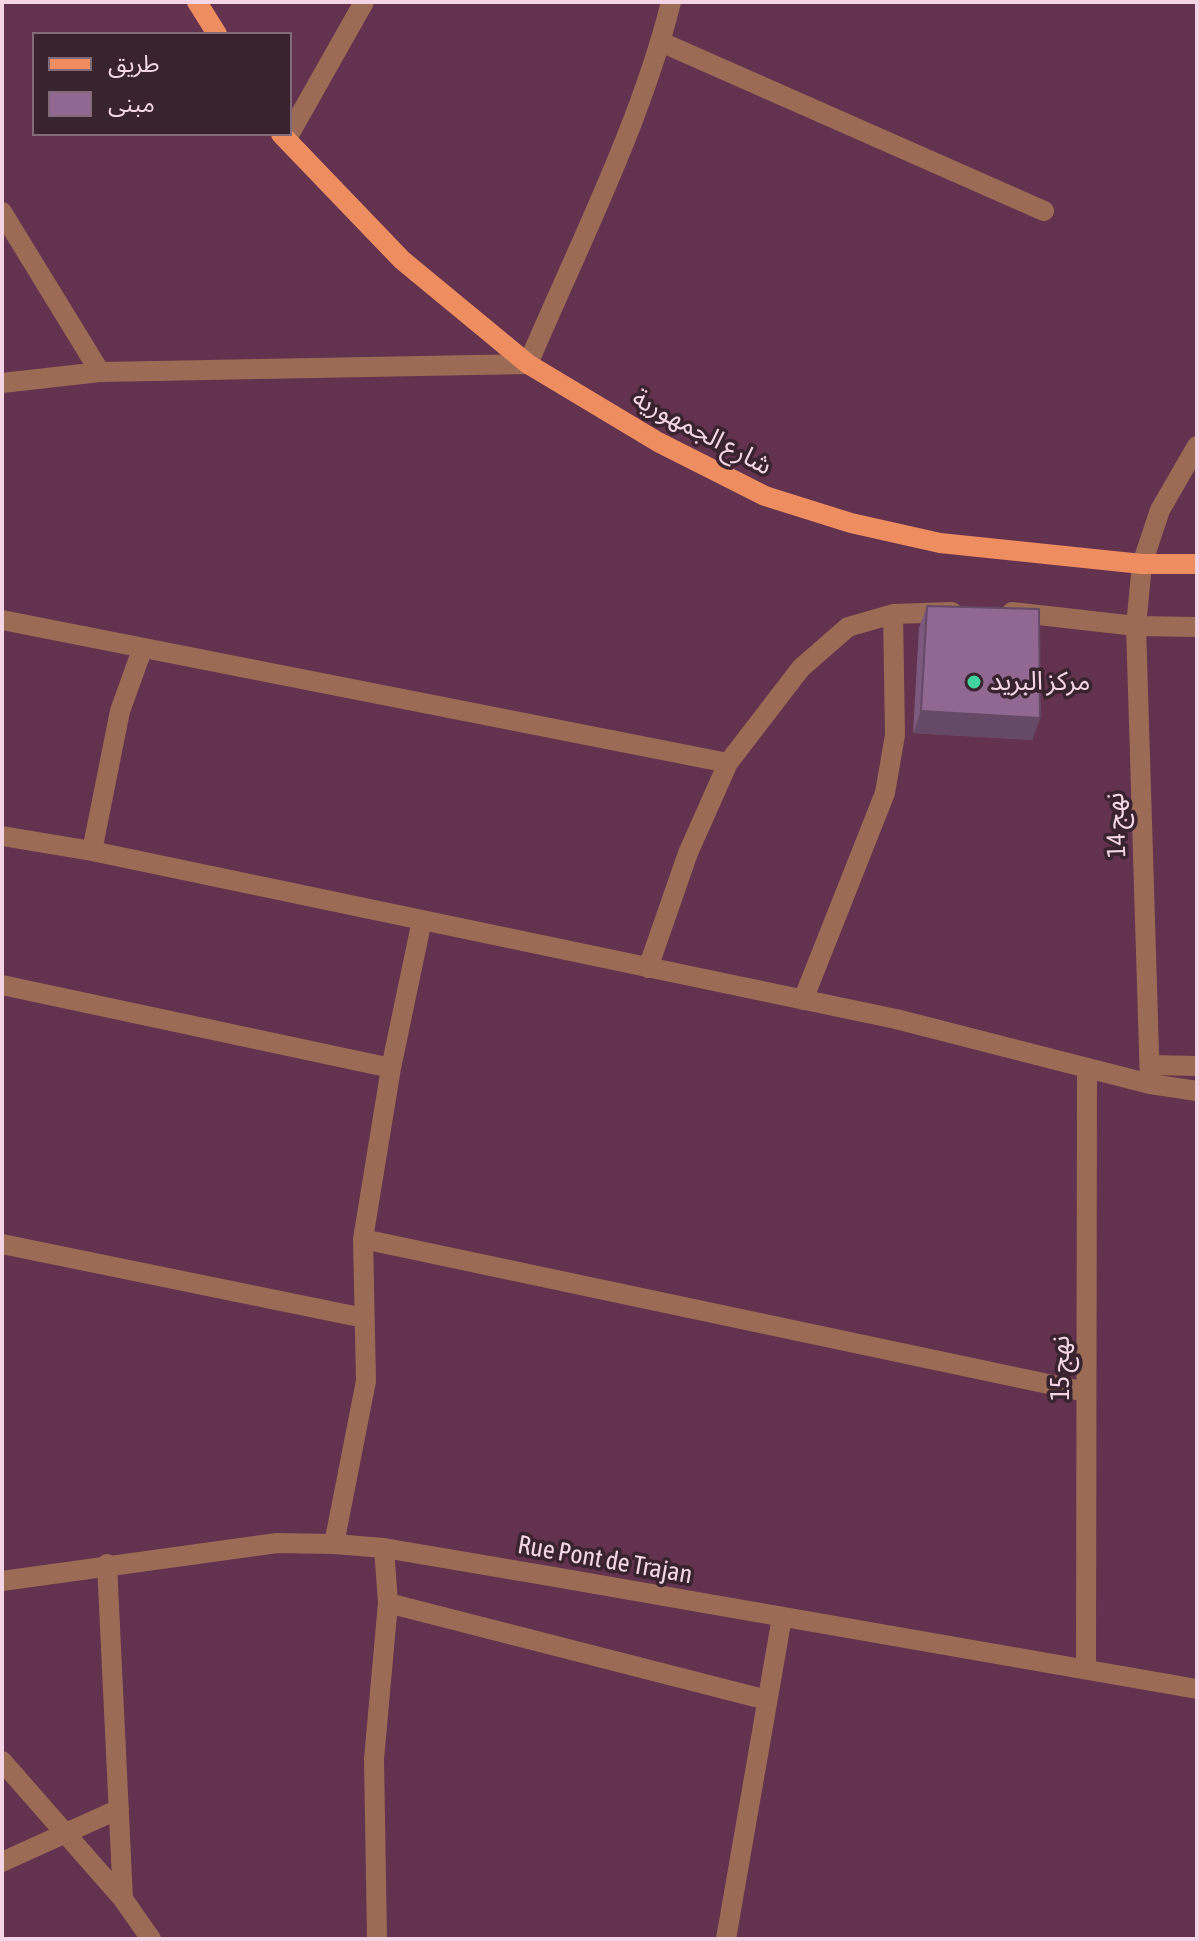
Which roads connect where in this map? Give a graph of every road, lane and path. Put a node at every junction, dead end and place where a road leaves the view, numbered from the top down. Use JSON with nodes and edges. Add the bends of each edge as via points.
{"nodes":[{"id":1,"x":197,"y":2,"type":"edge"},
{"id":2,"x":364,"y":2,"type":"edge"},
{"id":3,"x":671,"y":2,"type":"edge"},
{"id":4,"x":216,"y":32,"type":"edge"},
{"id":5,"x":661,"y":42,"type":"junction"},
{"id":6,"x":292,"y":126,"type":"edge"},
{"id":7,"x":286,"y":136,"type":"edge"},
{"id":8,"x":1044,"y":211,"type":"dead end"},
{"id":9,"x":2,"y":212,"type":"edge"},
{"id":10,"x":528,"y":364,"type":"junction"},
{"id":11,"x":100,"y":372,"type":"junction"},
{"id":12,"x":2,"y":383,"type":"edge"},
{"id":13,"x":1197,"y":446,"type":"edge"},
{"id":14,"x":1142,"y":564,"type":"junction"},
{"id":15,"x":1197,"y":564,"type":"edge"},
{"id":16,"x":893,"y":614,"type":"junction"},
{"id":17,"x":2,"y":620,"type":"edge"},
{"id":18,"x":1136,"y":626,"type":"junction"},
{"id":19,"x":1197,"y":627,"type":"edge"},
{"id":20,"x":142,"y":650,"type":"junction"},
{"id":21,"x":728,"y":763,"type":"junction"},
{"id":22,"x":2,"y":836,"type":"edge"},
{"id":23,"x":92,"y":851,"type":"junction"},
{"id":24,"x":422,"y":920,"type":"junction"},
{"id":25,"x":648,"y":968,"type":"junction"},
{"id":26,"x":2,"y":985,"type":"edge"},
{"id":27,"x":803,"y":1000,"type":"junction"},
{"id":28,"x":1197,"y":1066,"type":"edge"},
{"id":29,"x":391,"y":1068,"type":"junction"},
{"id":30,"x":1087,"y":1068,"type":"junction"},
{"id":31,"x":1150,"y":1074,"type":"junction"},
{"id":32,"x":1197,"y":1091,"type":"edge"},
{"id":33,"x":363,"y":1239,"type":"junction"},
{"id":34,"x":2,"y":1244,"type":"edge"},
{"id":35,"x":364,"y":1318,"type":"junction"},
{"id":36,"x":1086,"y":1392,"type":"junction"},
{"id":37,"x":334,"y":1544,"type":"junction"},
{"id":38,"x":384,"y":1548,"type":"junction"},
{"id":39,"x":107,"y":1564,"type":"junction"},
{"id":40,"x":2,"y":1581,"type":"edge"},
{"id":41,"x":388,"y":1603,"type":"junction"},
{"id":42,"x":782,"y":1617,"type":"junction"},
{"id":43,"x":1086,"y":1668,"type":"junction"},
{"id":44,"x":1197,"y":1689,"type":"edge"},
{"id":45,"x":767,"y":1700,"type":"junction"},
{"id":46,"x":2,"y":1761,"type":"edge"},
{"id":47,"x":119,"y":1809,"type":"junction"},
{"id":48,"x":62,"y":1833,"type":"junction"},
{"id":49,"x":2,"y":1862,"type":"edge"},
{"id":50,"x":123,"y":1899,"type":"junction"},
{"id":51,"x":151,"y":1939,"type":"edge"},
{"id":52,"x":377,"y":1939,"type":"edge"},
{"id":53,"x":726,"y":1939,"type":"edge"}],
"edges":[{"from":1,"to":4,"type":"main road"},
{"from":2,"to":6,"type":"street"},
{"from":3,"to":5,"type":"street"},
{"from":5,"to":8,"type":"street"},
{"from":5,"to":10,"type":"street"},
{"from":7,"to":10,"type":"main road","name":"شارع الجمهورية","via":[[402,260]]},
{"from":9,"to":11,"type":"street"},
{"from":10,"to":11,"type":"street"},
{"from":10,"to":14,"type":"main road","name":"شارع الجمهورية","via":[[658,442],[765,496],[940,543]]},
{"from":11,"to":12,"type":"street"},
{"from":13,"to":14,"type":"street","name":"نهج 14","via":[[1160,510]]},
{"from":14,"to":15,"type":"main road","name":"شارع الجمهورية"},
{"from":14,"to":18,"type":"street","name":"نهج 14"},
{"from":16,"to":18,"type":"street","via":[[984,612]]},
{"from":16,"to":21,"type":"street","via":[[848,627],[801,668]]},
{"from":16,"to":27,"type":"street","via":[[895,735],[885,793]]},
{"from":17,"to":20,"type":"street"},
{"from":18,"to":19,"type":"street"},
{"from":18,"to":31,"type":"street","name":"نهج 14"},
{"from":20,"to":21,"type":"street"},
{"from":20,"to":23,"type":"street","via":[[120,711]]},
{"from":21,"to":25,"type":"street","via":[[688,853]]},
{"from":22,"to":23,"type":"street"},
{"from":23,"to":24,"type":"street"},
{"from":24,"to":25,"type":"street"},
{"from":24,"to":29,"type":"street"},
{"from":25,"to":27,"type":"street"},
{"from":26,"to":29,"type":"street"},
{"from":27,"to":30,"type":"street"},
{"from":28,"to":31,"type":"street"},
{"from":29,"to":33,"type":"street"},
{"from":30,"to":31,"type":"street"},
{"from":30,"to":36,"type":"street","name":"نهج 15"},
{"from":31,"to":32,"type":"street"},
{"from":33,"to":35,"type":"street"},
{"from":33,"to":36,"type":"street"},
{"from":34,"to":35,"type":"street"},
{"from":35,"to":37,"type":"street","via":[[366,1381]]},
{"from":36,"to":43,"type":"street","name":"نهج 15"},
{"from":37,"to":38,"type":"street","name":"Rue Pont de Trajan"},
{"from":37,"to":39,"type":"street","name":"Rue Pont de Trajan","via":[[277,1543]]},
{"from":38,"to":41,"type":"street"},
{"from":38,"to":42,"type":"street","name":"Rue Pont de Trajan"},
{"from":39,"to":40,"type":"street","name":"Rue Pont de Trajan"},
{"from":39,"to":47,"type":"street"},
{"from":41,"to":45,"type":"street"},
{"from":41,"to":52,"type":"street","via":[[374,1759]]},
{"from":42,"to":43,"type":"street","name":"Rue Pont de Trajan"},
{"from":42,"to":45,"type":"street"},
{"from":43,"to":44,"type":"street","name":"Rue Pont de Trajan"},
{"from":45,"to":53,"type":"street"},
{"from":46,"to":48,"type":"street"},
{"from":47,"to":48,"type":"street"},
{"from":47,"to":50,"type":"street"},
{"from":48,"to":49,"type":"street"},
{"from":48,"to":50,"type":"street"},
{"from":50,"to":51,"type":"street"}]}
